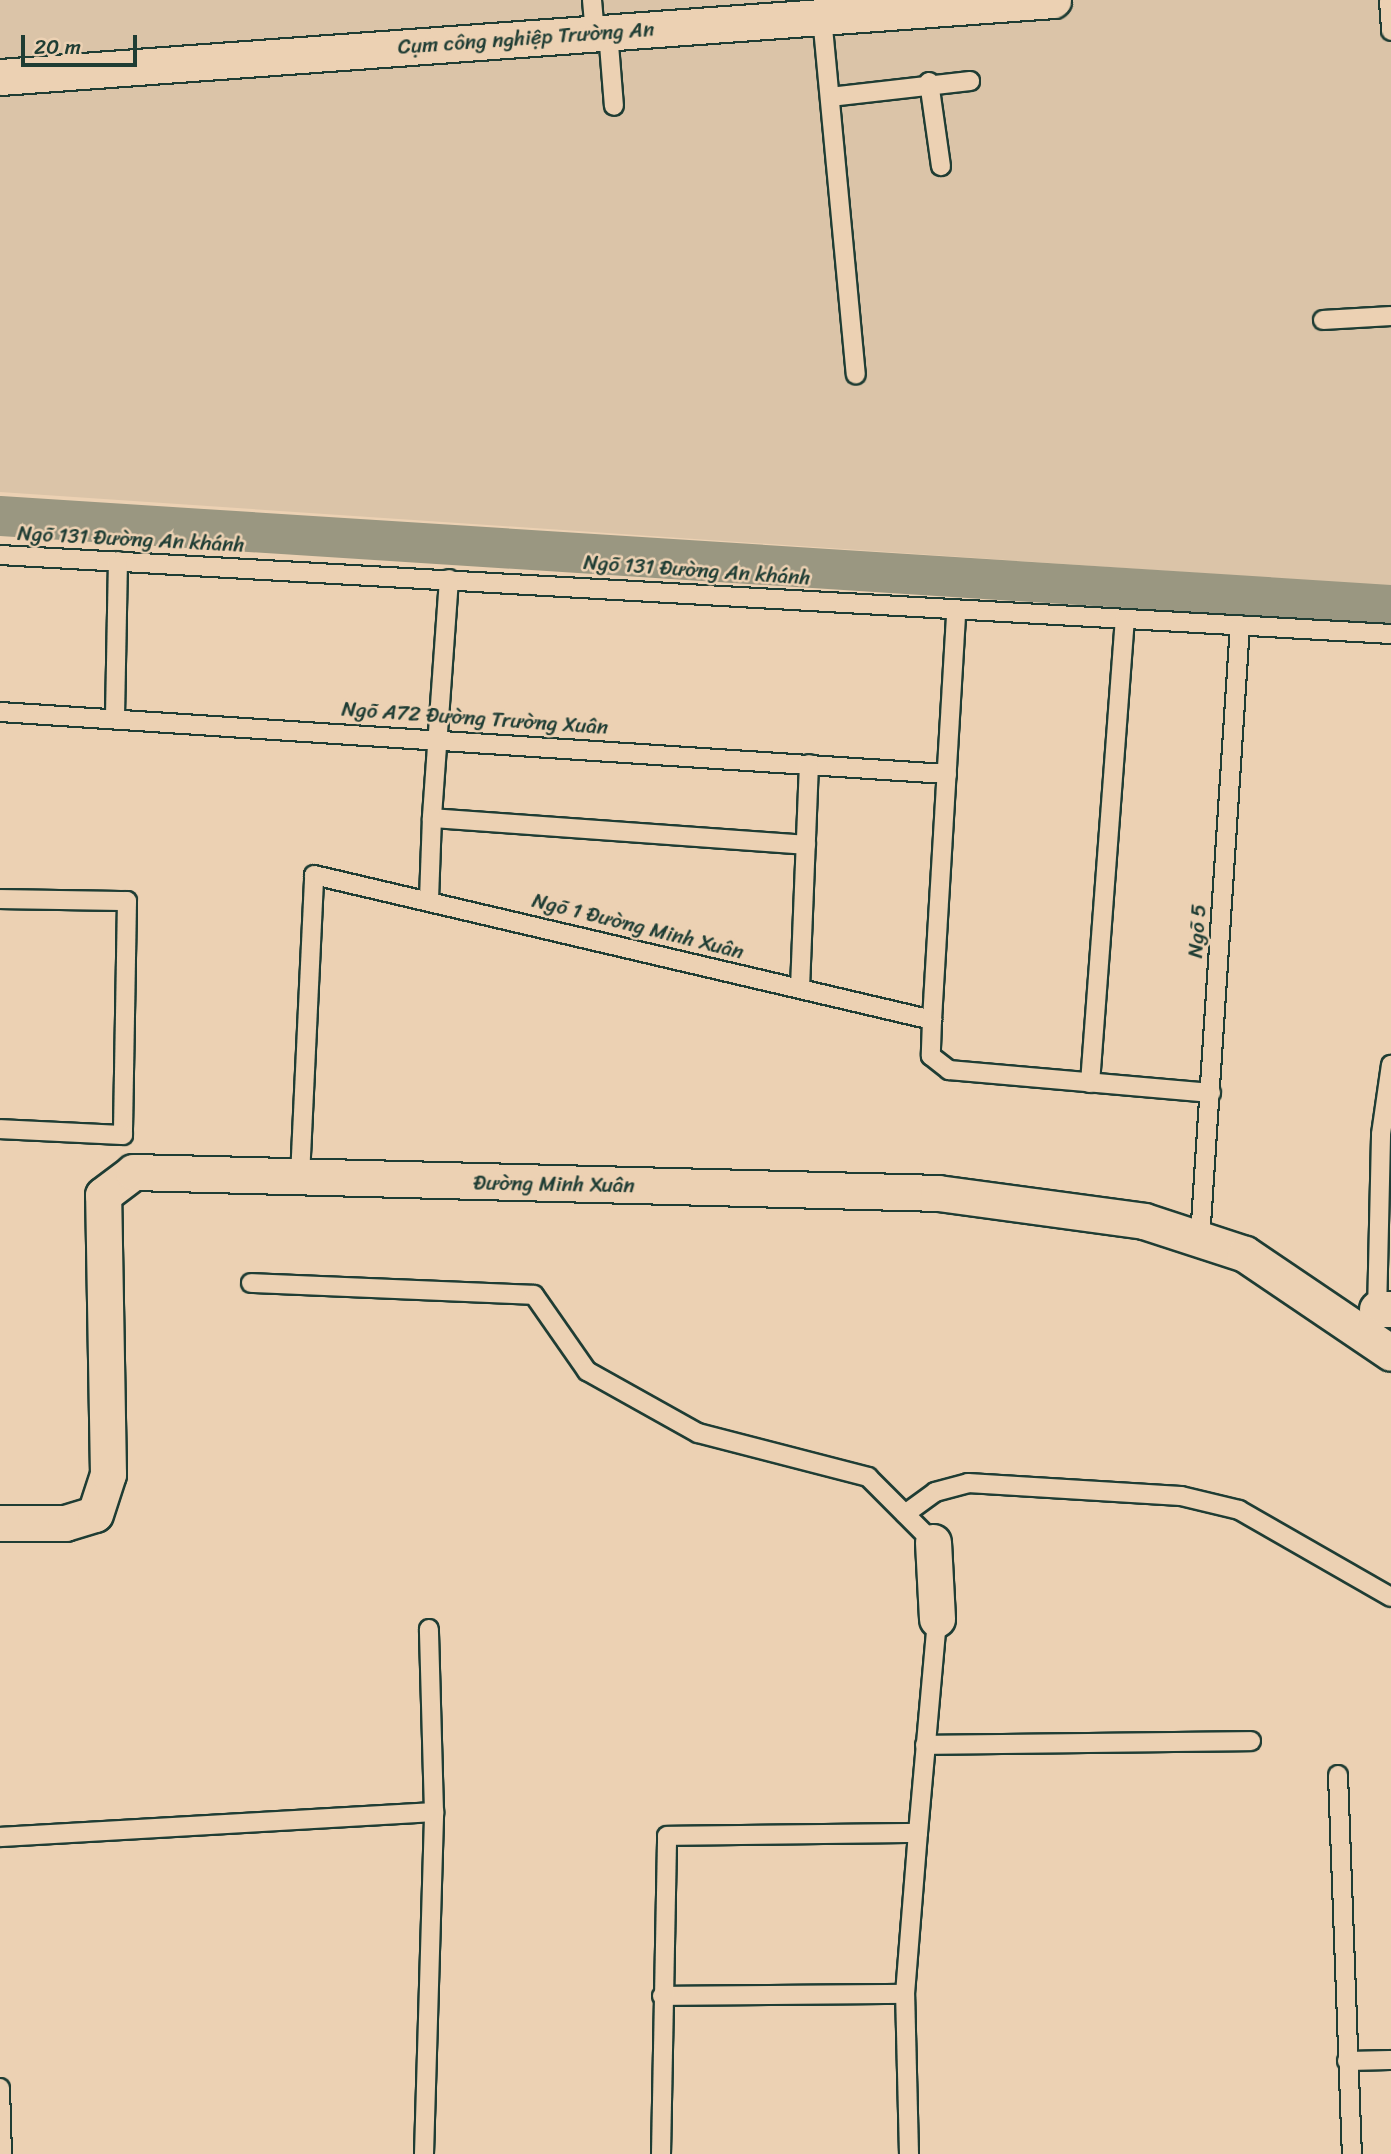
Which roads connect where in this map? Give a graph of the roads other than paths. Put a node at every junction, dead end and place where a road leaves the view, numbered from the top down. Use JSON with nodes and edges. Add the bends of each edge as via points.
{"nodes":[{"id":1,"x":1052,"y":0,"type":"edge"},
{"id":2,"x":1389,"y":0,"type":"edge"},
{"id":3,"x":944,"y":4,"type":"edge"},
{"id":4,"x":822,"y":17,"type":"junction"},
{"id":5,"x":598,"y":22,"type":"edge"},
{"id":6,"x":1391,"y":31,"type":"edge"},
{"id":7,"x":0,"y":77,"type":"edge"},
{"id":8,"x":970,"y":81,"type":"dead end"},
{"id":9,"x":929,"y":82,"type":"junction"},
{"id":10,"x":830,"y":97,"type":"junction"},
{"id":11,"x":614,"y":106,"type":"dead end"},
{"id":12,"x":942,"y":166,"type":"dead end"},
{"id":13,"x":1391,"y":316,"type":"edge"},
{"id":14,"x":1323,"y":320,"type":"dead end"},
{"id":15,"x":856,"y":374,"type":"dead end"},
{"id":16,"x":0,"y":555,"type":"edge"},
{"id":17,"x":118,"y":561,"type":"junction"},
{"id":18,"x":449,"y":579,"type":"junction"},
{"id":19,"x":956,"y":611,"type":"junction"},
{"id":20,"x":1125,"y":620,"type":"junction"},
{"id":21,"x":1240,"y":625,"type":"junction"},
{"id":22,"x":1391,"y":634,"type":"edge"},
{"id":23,"x":0,"y":712,"type":"edge"},
{"id":24,"x":115,"y":716,"type":"junction"},
{"id":25,"x":439,"y":738,"type":"junction"},
{"id":26,"x":809,"y":764,"type":"junction"},
{"id":27,"x":947,"y":774,"type":"junction"},
{"id":28,"x":432,"y":818,"type":"junction"},
{"id":29,"x":806,"y":845,"type":"junction"},
{"id":30,"x":0,"y":899,"type":"edge"},
{"id":31,"x":429,"y":899,"type":"junction"},
{"id":32,"x":800,"y":988,"type":"junction"},
{"id":33,"x":932,"y":1020,"type":"junction"},
{"id":34,"x":1391,"y":1065,"type":"edge"},
{"id":35,"x":1090,"y":1083,"type":"junction"},
{"id":36,"x":1211,"y":1093,"type":"junction"},
{"id":37,"x":0,"y":1129,"type":"edge"},
{"id":38,"x":300,"y":1177,"type":"junction"},
{"id":39,"x":1385,"y":1191,"type":"edge"},
{"id":40,"x":1200,"y":1239,"type":"junction"},
{"id":41,"x":251,"y":1283,"type":"dead end"},
{"id":42,"x":1384,"y":1309,"type":"edge"},
{"id":43,"x":1384,"y":1350,"type":"edge"},
{"id":44,"x":905,"y":1514,"type":"junction"},
{"id":45,"x":0,"y":1523,"type":"edge"},
{"id":46,"x":933,"y":1542,"type":"joint"},
{"id":47,"x":1391,"y":1597,"type":"edge"},
{"id":48,"x":935,"y":1611,"type":"joint"},
{"id":49,"x":429,"y":1629,"type":"dead end"},
{"id":50,"x":1251,"y":1741,"type":"dead end"},
{"id":51,"x":925,"y":1745,"type":"junction"},
{"id":52,"x":1338,"y":1775,"type":"dead end"},
{"id":53,"x":434,"y":1812,"type":"junction"},
{"id":54,"x":918,"y":1833,"type":"junction"},
{"id":55,"x":0,"y":1837,"type":"edge"},
{"id":56,"x":905,"y":1994,"type":"junction"},
{"id":57,"x":662,"y":1996,"type":"junction"},
{"id":58,"x":1391,"y":2060,"type":"edge"},
{"id":59,"x":1347,"y":2061,"type":"junction"},
{"id":60,"x":0,"y":2088,"type":"edge"},
{"id":61,"x":2,"y":2154,"type":"edge"},
{"id":62,"x":424,"y":2154,"type":"edge"},
{"id":63,"x":661,"y":2154,"type":"edge"},
{"id":64,"x":909,"y":2154,"type":"edge"},
{"id":65,"x":1352,"y":2154,"type":"edge"}],
"edges":[{"from":1,"to":3,"type":"street","name":"Cụm công nghiệp Trường An"},
{"from":2,"to":6,"type":"lane"},
{"from":3,"to":4,"type":"street","name":"Cụm công nghiệp Trường An"},
{"from":4,"to":5,"type":"street","name":"Cụm công nghiệp Trường An"},
{"from":4,"to":10,"type":"lane"},
{"from":5,"to":7,"type":"street","name":"Cụm công nghiệp Trường An"},
{"from":5,"to":11,"type":"lane"},
{"from":8,"to":9,"type":"lane"},
{"from":9,"to":10,"type":"lane"},
{"from":9,"to":12,"type":"lane"},
{"from":10,"to":15,"type":"lane"},
{"from":13,"to":14,"type":"lane"},
{"from":16,"to":17,"type":"lane","name":"Ngõ 131 Đường An khánh"},
{"from":17,"to":18,"type":"lane","name":"Ngõ 131 Đường An khánh"},
{"from":17,"to":24,"type":"lane"},
{"from":18,"to":19,"type":"lane","name":"Ngõ 131 Đường An khánh"},
{"from":18,"to":25,"type":"lane"},
{"from":19,"to":20,"type":"lane","name":"Ngõ 131 Đường An khánh"},
{"from":19,"to":27,"type":"lane"},
{"from":20,"to":21,"type":"lane","name":"Ngõ 131 Đường An khánh"},
{"from":20,"to":35,"type":"lane"},
{"from":21,"to":22,"type":"lane","name":"Ngõ 131 Đường An khánh"},
{"from":21,"to":36,"type":"lane","name":"Ngõ 5"},
{"from":23,"to":24,"type":"lane","name":"Ngõ A72 Đường Trường Xuân"},
{"from":24,"to":25,"type":"lane","name":"Ngõ A72 Đường Trường Xuân"},
{"from":25,"to":26,"type":"lane","name":"Ngõ A72 Đường Trường Xuân"},
{"from":25,"to":28,"type":"lane"},
{"from":26,"to":27,"type":"lane","name":"Ngõ A72 Đường Trường Xuân"},
{"from":26,"to":29,"type":"lane"},
{"from":27,"to":33,"type":"lane"},
{"from":28,"to":29,"type":"lane"},
{"from":28,"to":31,"type":"lane"},
{"from":29,"to":32,"type":"lane"},
{"from":30,"to":37,"type":"lane","via":[[127,901],[123,1135]]},
{"from":31,"to":32,"type":"lane","name":"Ngõ 1 Đường Minh Xuân"},
{"from":31,"to":38,"type":"lane","name":"Ngõ 1 Đường Minh Xuân","via":[[314,875]]},
{"from":32,"to":33,"type":"lane","name":"Ngõ 1 Đường Minh Xuân"},
{"from":33,"to":35,"type":"lane","via":[[931,1056],[949,1070]]},
{"from":34,"to":39,"type":"lane"},
{"from":35,"to":36,"type":"lane"},
{"from":36,"to":40,"type":"lane","name":"Ngõ 5"},
{"from":38,"to":40,"type":"street","name":"Đường Minh Xuân","via":[[938,1193],[1144,1221]]},
{"from":38,"to":45,"type":"street","name":"Đường Minh Xuân","via":[[133,1172],[103,1195],[108,1474],[94,1514],[65,1523]]},
{"from":39,"to":42,"type":"lane"},
{"from":40,"to":43,"type":"street","name":"Đường Minh Xuân","via":[[1245,1254]]},
{"from":41,"to":44,"type":"lane","via":[[534,1295],[587,1371],[698,1433],[868,1477]]},
{"from":42,"to":43,"type":"lane"},
{"from":44,"to":46,"type":"lane"},
{"from":44,"to":47,"type":"lane","via":[[935,1492],[968,1483],[1181,1496],[1239,1510]]},
{"from":46,"to":48,"type":"street"},
{"from":48,"to":51,"type":"lane"},
{"from":49,"to":53,"type":"lane"},
{"from":50,"to":51,"type":"lane"},
{"from":51,"to":54,"type":"lane"},
{"from":52,"to":59,"type":"lane"},
{"from":53,"to":55,"type":"lane"},
{"from":53,"to":62,"type":"lane"},
{"from":54,"to":56,"type":"lane"},
{"from":54,"to":57,"type":"lane","via":[[667,1836]]},
{"from":56,"to":57,"type":"lane"},
{"from":56,"to":64,"type":"lane"},
{"from":57,"to":63,"type":"lane"},
{"from":58,"to":59,"type":"lane"},
{"from":59,"to":65,"type":"lane"},
{"from":60,"to":61,"type":"lane"}]}
